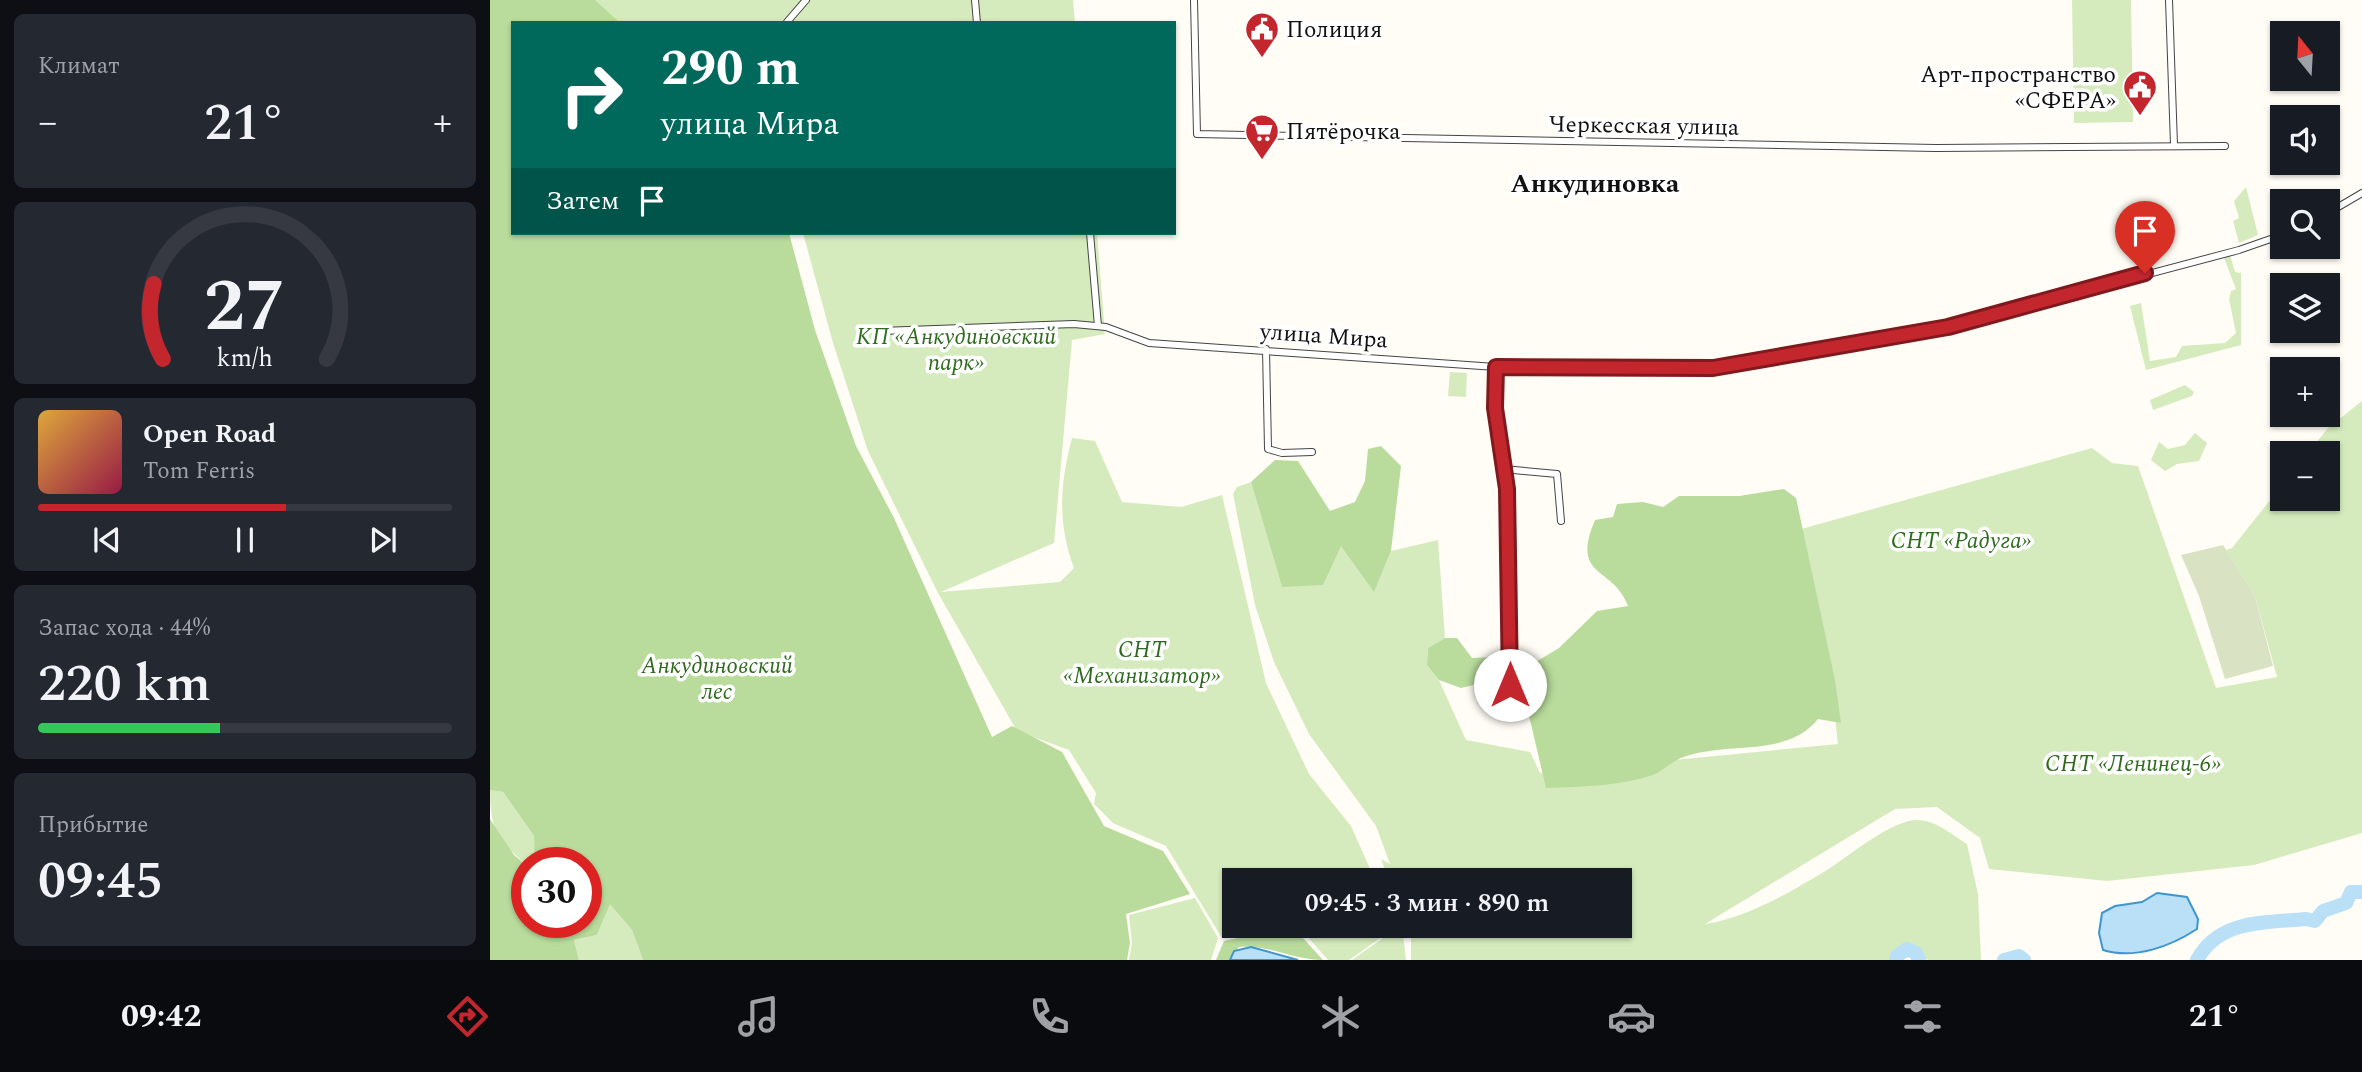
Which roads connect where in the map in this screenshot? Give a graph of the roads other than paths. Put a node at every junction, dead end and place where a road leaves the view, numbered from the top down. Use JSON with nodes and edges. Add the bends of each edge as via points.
{"nodes":[{"id":1,"x":806,"y":0,"type":"edge"},
{"id":2,"x":975,"y":0,"type":"edge"},
{"id":3,"x":1194,"y":0,"type":"edge"},
{"id":4,"x":2169,"y":0,"type":"edge"},
{"id":5,"x":788,"y":21,"type":"edge"},
{"id":6,"x":977,"y":21,"type":"edge"},
{"id":7,"x":2174,"y":145,"type":"junction"},
{"id":8,"x":2225,"y":146,"type":"dead end"},
{"id":9,"x":2362,"y":193,"type":"edge"},
{"id":10,"x":2340,"y":206,"type":"edge"},
{"id":11,"x":1090,"y":235,"type":"edge"},
{"id":12,"x":2270,"y":239,"type":"edge"},
{"id":13,"x":1098,"y":326,"type":"junction"},
{"id":14,"x":881,"y":331,"type":"dead end"},
{"id":15,"x":1266,"y":349,"type":"junction"},
{"id":16,"x":1496,"y":367,"type":"junction"},
{"id":17,"x":1312,"y":452,"type":"dead end"},
{"id":18,"x":1503,"y":468,"type":"junction"},
{"id":19,"x":1561,"y":522,"type":"dead end"},
{"id":20,"x":1510,"y":685,"type":"dead end"}],
"edges":[{"from":1,"to":5,"type":"street"},
{"from":2,"to":6,"type":"street"},
{"from":3,"to":7,"type":"street","name":"Черкесская улица","via":[[1197,134],[1936,148]]},
{"from":4,"to":7,"type":"street"},
{"from":7,"to":8,"type":"street","name":"Черкесская улица"},
{"from":9,"to":10,"type":"street"},
{"from":11,"to":13,"type":"street"},
{"from":12,"to":16,"type":"street","name":"улица Мира","via":[[1974,321],[1777,359],[1713,368]]},
{"from":13,"to":14,"type":"street","name":"улица Мира"},
{"from":13,"to":15,"type":"street","name":"улица Мира","via":[[1149,343]]},
{"from":15,"to":16,"type":"street","name":"улица Мира"},
{"from":15,"to":17,"type":"street","via":[[1268,449]]},
{"from":16,"to":18,"type":"street","via":[[1495,408]]},
{"from":18,"to":19,"type":"street","via":[[1557,474]]},
{"from":18,"to":20,"type":"street"}]}
